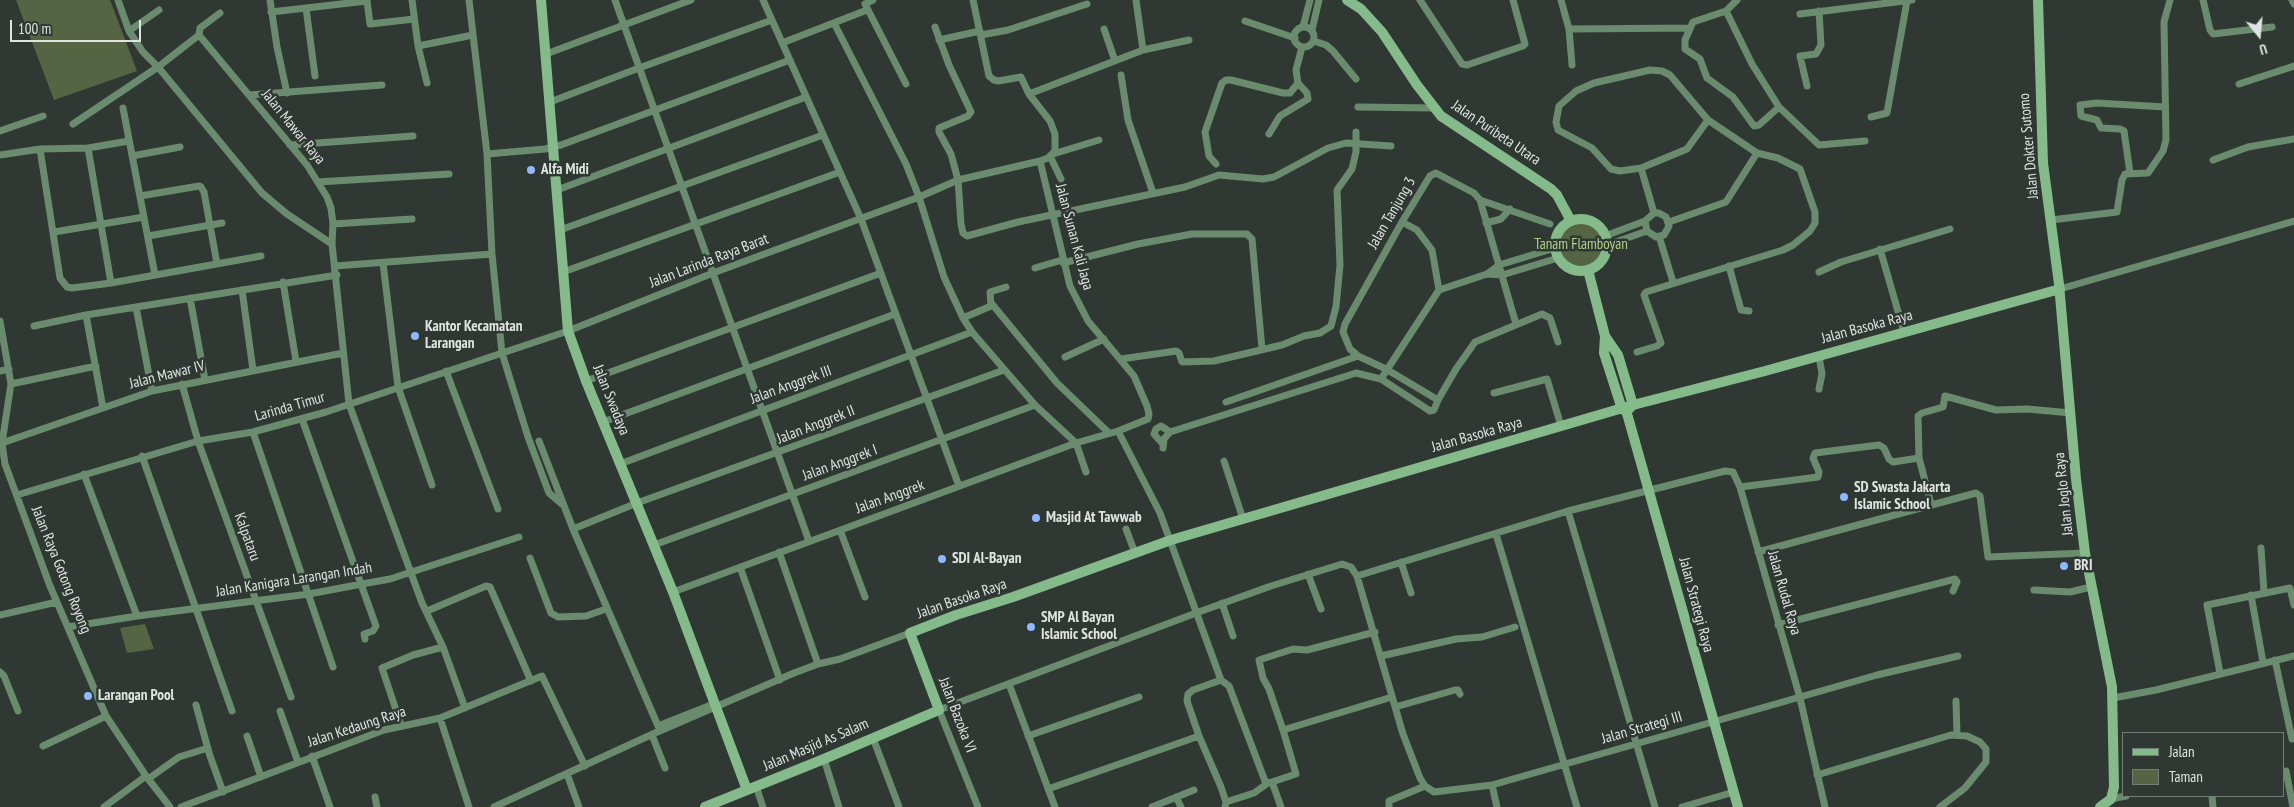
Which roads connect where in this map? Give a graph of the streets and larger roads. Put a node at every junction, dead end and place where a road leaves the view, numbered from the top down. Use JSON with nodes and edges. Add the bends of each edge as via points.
{"nodes":[{"id":1,"x":118,"y":0,"type":"edge"},
{"id":2,"x":270,"y":0,"type":"edge"},
{"id":3,"x":412,"y":0,"type":"edge"},
{"id":4,"x":469,"y":0,"type":"edge"},
{"id":5,"x":541,"y":0,"type":"edge"},
{"id":6,"x":615,"y":0,"type":"edge"},
{"id":7,"x":664,"y":0,"type":"edge"},
{"id":8,"x":691,"y":0,"type":"edge"},
{"id":9,"x":763,"y":0,"type":"edge"},
{"id":10,"x":873,"y":0,"type":"edge"},
{"id":11,"x":973,"y":0,"type":"edge"},
{"id":12,"x":1136,"y":0,"type":"edge"},
{"id":13,"x":1310,"y":0,"type":"edge"},
{"id":14,"x":1320,"y":0,"type":"edge"},
{"id":15,"x":1348,"y":0,"type":"edge"},
{"id":16,"x":1420,"y":0,"type":"edge"},
{"id":17,"x":1513,"y":0,"type":"edge"},
{"id":18,"x":1562,"y":0,"type":"edge"},
{"id":19,"x":1737,"y":0,"type":"edge"},
{"id":20,"x":2038,"y":0,"type":"edge"},
{"id":21,"x":2170,"y":0,"type":"edge"},
{"id":22,"x":2203,"y":0,"type":"edge"},
{"id":23,"x":2292,"y":0,"type":"edge"},
{"id":24,"x":1909,"y":1,"type":"edge"},
{"id":25,"x":1862,"y":3,"type":"edge"},
{"id":26,"x":1087,"y":4,"type":"dead end"},
{"id":27,"x":2294,"y":4,"type":"edge"},
{"id":28,"x":306,"y":8,"type":"junction"},
{"id":29,"x":667,"y":8,"type":"junction"},
{"id":30,"x":159,"y":10,"type":"dead end"},
{"id":31,"x":867,"y":10,"type":"junction"},
{"id":32,"x":1726,"y":10,"type":"junction"},
{"id":33,"x":1819,"y":11,"type":"junction"},
{"id":34,"x":271,"y":12,"type":"junction"},
{"id":35,"x":220,"y":13,"type":"dead end"},
{"id":36,"x":1800,"y":14,"type":"dead end"},
{"id":37,"x":414,"y":19,"type":"junction"},
{"id":38,"x":772,"y":20,"type":"junction"},
{"id":39,"x":1244,"y":20,"type":"dead end"},
{"id":40,"x":834,"y":23,"type":"junction"},
{"id":41,"x":622,"y":25,"type":"junction"},
{"id":42,"x":935,"y":27,"type":"dead end"},
{"id":43,"x":1303,"y":27,"type":"junction"},
{"id":44,"x":2272,"y":27,"type":"dead end"},
{"id":45,"x":1690,"y":28,"type":"junction"},
{"id":46,"x":1104,"y":29,"type":"dead end"},
{"id":47,"x":1570,"y":29,"type":"junction"},
{"id":48,"x":1312,"y":30,"type":"junction"},
{"id":49,"x":129,"y":31,"type":"junction"},
{"id":50,"x":980,"y":33,"type":"junction"},
{"id":51,"x":199,"y":35,"type":"junction"},
{"id":52,"x":474,"y":35,"type":"junction"},
{"id":53,"x":1295,"y":38,"type":"junction"},
{"id":54,"x":939,"y":40,"type":"junction"},
{"id":55,"x":1189,"y":40,"type":"dead end"},
{"id":56,"x":1314,"y":41,"type":"junction"},
{"id":57,"x":782,"y":43,"type":"junction"},
{"id":58,"x":418,"y":46,"type":"junction"},
{"id":59,"x":1302,"y":46,"type":"junction"},
{"id":60,"x":1143,"y":50,"type":"junction"},
{"id":61,"x":546,"y":54,"type":"junction"},
{"id":62,"x":790,"y":60,"type":"junction"},
{"id":63,"x":1115,"y":61,"type":"junction"},
{"id":64,"x":1572,"y":65,"type":"dead end"},
{"id":65,"x":158,"y":66,"type":"junction"},
{"id":66,"x":2294,"y":66,"type":"edge"},
{"id":67,"x":638,"y":68,"type":"junction"},
{"id":68,"x":1121,"y":75,"type":"dead end"},
{"id":69,"x":315,"y":76,"type":"dead end"},
{"id":70,"x":1356,"y":79,"type":"dead end"},
{"id":71,"x":427,"y":83,"type":"dead end"},
{"id":72,"x":1298,"y":83,"type":"junction"},
{"id":73,"x":906,"y":84,"type":"dead end"},
{"id":74,"x":2240,"y":84,"type":"dead end"},
{"id":75,"x":382,"y":85,"type":"dead end"},
{"id":76,"x":1807,"y":86,"type":"dead end"},
{"id":77,"x":287,"y":93,"type":"junction"},
{"id":78,"x":1029,"y":94,"type":"junction"},
{"id":79,"x":249,"y":95,"type":"junction"},
{"id":80,"x":806,"y":97,"type":"junction"},
{"id":81,"x":550,"y":102,"type":"junction"},
{"id":82,"x":1358,"y":107,"type":"dead end"},
{"id":83,"x":1779,"y":107,"type":"junction"},
{"id":84,"x":2165,"y":107,"type":"junction"},
{"id":85,"x":123,"y":108,"type":"dead end"},
{"id":86,"x":1434,"y":108,"type":"junction"},
{"id":87,"x":654,"y":110,"type":"junction"},
{"id":88,"x":43,"y":116,"type":"dead end"},
{"id":89,"x":1871,"y":117,"type":"dead end"},
{"id":90,"x":1708,"y":120,"type":"junction"},
{"id":91,"x":73,"y":124,"type":"dead end"},
{"id":92,"x":0,"y":131,"type":"edge"},
{"id":93,"x":1356,"y":132,"type":"dead end"},
{"id":94,"x":1269,"y":134,"type":"dead end"},
{"id":95,"x":823,"y":135,"type":"junction"},
{"id":96,"x":413,"y":136,"type":"dead end"},
{"id":97,"x":2294,"y":139,"type":"edge"},
{"id":98,"x":1099,"y":140,"type":"dead end"},
{"id":99,"x":129,"y":141,"type":"junction"},
{"id":100,"x":1865,"y":141,"type":"dead end"},
{"id":101,"x":1357,"y":144,"type":"junction"},
{"id":102,"x":290,"y":145,"type":"junction"},
{"id":103,"x":1391,"y":146,"type":"dead end"},
{"id":104,"x":180,"y":147,"type":"dead end"},
{"id":105,"x":554,"y":147,"type":"junction"},
{"id":106,"x":40,"y":148,"type":"junction"},
{"id":107,"x":88,"y":148,"type":"junction"},
{"id":108,"x":668,"y":148,"type":"junction"},
{"id":109,"x":1757,"y":153,"type":"junction"},
{"id":110,"x":487,"y":154,"type":"junction"},
{"id":111,"x":0,"y":155,"type":"edge"},
{"id":112,"x":1051,"y":155,"type":"junction"},
{"id":113,"x":132,"y":156,"type":"junction"},
{"id":114,"x":2213,"y":160,"type":"dead end"},
{"id":115,"x":1040,"y":162,"type":"junction"},
{"id":116,"x":1216,"y":164,"type":"dead end"},
{"id":117,"x":1640,"y":168,"type":"junction"},
{"id":118,"x":840,"y":172,"type":"junction"},
{"id":119,"x":2130,"y":172,"type":"junction"},
{"id":120,"x":449,"y":174,"type":"dead end"},
{"id":121,"x":1061,"y":179,"type":"dead end"},
{"id":122,"x":958,"y":180,"type":"junction"},
{"id":123,"x":318,"y":182,"type":"junction"},
{"id":124,"x":682,"y":187,"type":"junction"},
{"id":125,"x":557,"y":190,"type":"junction"},
{"id":126,"x":1152,"y":193,"type":"junction"},
{"id":127,"x":140,"y":196,"type":"junction"},
{"id":128,"x":919,"y":197,"type":"junction"},
{"id":129,"x":1480,"y":200,"type":"junction"},
{"id":130,"x":1510,"y":209,"type":"junction"},
{"id":131,"x":1654,"y":213,"type":"junction"},
{"id":132,"x":1052,"y":216,"type":"junction"},
{"id":133,"x":144,"y":217,"type":"junction"},
{"id":134,"x":412,"y":219,"type":"dead end"},
{"id":135,"x":861,"y":219,"type":"junction"},
{"id":136,"x":2051,"y":220,"type":"junction"},
{"id":137,"x":1571,"y":221,"type":"junction"},
{"id":138,"x":1645,"y":221,"type":"junction"},
{"id":139,"x":2294,"y":221,"type":"edge"},
{"id":140,"x":1402,"y":222,"type":"junction"},
{"id":141,"x":1668,"y":222,"type":"junction"},
{"id":142,"x":1486,"y":223,"type":"junction"},
{"id":143,"x":101,"y":224,"type":"junction"},
{"id":144,"x":222,"y":224,"type":"dead end"},
{"id":145,"x":334,"y":224,"type":"junction"},
{"id":146,"x":696,"y":224,"type":"junction"},
{"id":147,"x":1550,"y":224,"type":"dead end"},
{"id":148,"x":210,"y":225,"type":"junction"},
{"id":149,"x":1950,"y":229,"type":"dead end"},
{"id":150,"x":560,"y":230,"type":"junction"},
{"id":151,"x":1647,"y":231,"type":"junction"},
{"id":152,"x":54,"y":232,"type":"junction"},
{"id":153,"x":148,"y":236,"type":"junction"},
{"id":154,"x":1659,"y":236,"type":"junction"},
{"id":155,"x":1606,"y":240,"type":"junction"},
{"id":156,"x":332,"y":244,"type":"junction"},
{"id":157,"x":1880,"y":249,"type":"junction"},
{"id":158,"x":1556,"y":253,"type":"junction"},
{"id":159,"x":492,"y":254,"type":"junction"},
{"id":160,"x":261,"y":256,"type":"dead end"},
{"id":161,"x":383,"y":262,"type":"junction"},
{"id":162,"x":1063,"y":262,"type":"junction"},
{"id":163,"x":217,"y":264,"type":"junction"},
{"id":164,"x":1499,"y":265,"type":"junction"},
{"id":165,"x":335,"y":266,"type":"junction"},
{"id":166,"x":1729,"y":266,"type":"junction"},
{"id":167,"x":1035,"y":268,"type":"dead end"},
{"id":168,"x":1588,"y":270,"type":"junction"},
{"id":169,"x":563,"y":272,"type":"junction"},
{"id":170,"x":1819,"y":272,"type":"dead end"},
{"id":171,"x":714,"y":273,"type":"junction"},
{"id":172,"x":881,"y":273,"type":"junction"},
{"id":173,"x":1487,"y":274,"type":"junction"},
{"id":174,"x":155,"y":275,"type":"junction"},
{"id":175,"x":1502,"y":275,"type":"junction"},
{"id":176,"x":337,"y":276,"type":"junction"},
{"id":177,"x":111,"y":282,"type":"junction"},
{"id":178,"x":284,"y":282,"type":"junction"},
{"id":179,"x":1673,"y":282,"type":"junction"},
{"id":180,"x":1006,"y":287,"type":"dead end"},
{"id":181,"x":2059,"y":287,"type":"junction"},
{"id":182,"x":242,"y":290,"type":"junction"},
{"id":183,"x":1438,"y":290,"type":"junction"},
{"id":184,"x":190,"y":298,"type":"junction"},
{"id":185,"x":992,"y":304,"type":"junction"},
{"id":186,"x":136,"y":307,"type":"junction"},
{"id":187,"x":1749,"y":310,"type":"dead end"},
{"id":188,"x":895,"y":314,"type":"junction"},
{"id":189,"x":86,"y":315,"type":"junction"},
{"id":190,"x":963,"y":318,"type":"junction"},
{"id":191,"x":0,"y":321,"type":"edge"},
{"id":192,"x":1516,"y":324,"type":"junction"},
{"id":193,"x":34,"y":326,"type":"dead end"},
{"id":194,"x":732,"y":326,"type":"junction"},
{"id":195,"x":568,"y":331,"type":"junction"},
{"id":196,"x":972,"y":332,"type":"junction"},
{"id":197,"x":1904,"y":332,"type":"junction"},
{"id":198,"x":1605,"y":336,"type":"junction"},
{"id":199,"x":1104,"y":339,"type":"junction"},
{"id":200,"x":1558,"y":342,"type":"dead end"},
{"id":201,"x":1262,"y":349,"type":"junction"},
{"id":202,"x":502,"y":352,"type":"junction"},
{"id":203,"x":1637,"y":352,"type":"dead end"},
{"id":204,"x":344,"y":353,"type":"junction"},
{"id":205,"x":910,"y":356,"type":"junction"},
{"id":206,"x":1065,"y":356,"type":"dead end"},
{"id":207,"x":1358,"y":356,"type":"junction"},
{"id":208,"x":1819,"y":356,"type":"junction"},
{"id":209,"x":1122,"y":359,"type":"junction"},
{"id":210,"x":296,"y":361,"type":"junction"},
{"id":211,"x":96,"y":366,"type":"junction"},
{"id":212,"x":1622,"y":366,"type":"junction"},
{"id":213,"x":748,"y":368,"type":"junction"},
{"id":214,"x":9,"y":369,"type":"junction"},
{"id":215,"x":252,"y":370,"type":"junction"},
{"id":216,"x":1004,"y":370,"type":"junction"},
{"id":217,"x":1386,"y":370,"type":"junction"},
{"id":218,"x":1610,"y":370,"type":"junction"},
{"id":219,"x":0,"y":371,"type":"edge"},
{"id":220,"x":446,"y":371,"type":"junction"},
{"id":221,"x":205,"y":380,"type":"junction"},
{"id":222,"x":1381,"y":380,"type":"junction"},
{"id":223,"x":586,"y":381,"type":"junction"},
{"id":224,"x":11,"y":384,"type":"junction"},
{"id":225,"x":182,"y":384,"type":"junction"},
{"id":226,"x":398,"y":387,"type":"junction"},
{"id":227,"x":1819,"y":389,"type":"dead end"},
{"id":228,"x":152,"y":390,"type":"junction"},
{"id":229,"x":1494,"y":393,"type":"dead end"},
{"id":230,"x":1250,"y":394,"type":"junction"},
{"id":231,"x":926,"y":398,"type":"junction"},
{"id":232,"x":1438,"y":400,"type":"junction"},
{"id":233,"x":1226,"y":402,"type":"dead end"},
{"id":234,"x":349,"y":404,"type":"junction"},
{"id":235,"x":1035,"y":405,"type":"junction"},
{"id":236,"x":1254,"y":406,"type":"junction"},
{"id":237,"x":103,"y":408,"type":"junction"},
{"id":238,"x":763,"y":409,"type":"junction"},
{"id":239,"x":1627,"y":411,"type":"junction"},
{"id":240,"x":2072,"y":413,"type":"junction"},
{"id":241,"x":302,"y":419,"type":"junction"},
{"id":242,"x":603,"y":422,"type":"junction"},
{"id":243,"x":1561,"y":426,"type":"junction"},
{"id":244,"x":1118,"y":431,"type":"junction"},
{"id":245,"x":253,"y":432,"type":"junction"},
{"id":246,"x":1170,"y":432,"type":"junction"},
{"id":247,"x":1109,"y":433,"type":"junction"},
{"id":248,"x":941,"y":440,"type":"junction"},
{"id":249,"x":198,"y":441,"type":"junction"},
{"id":250,"x":539,"y":441,"type":"dead end"},
{"id":251,"x":2,"y":443,"type":"junction"},
{"id":252,"x":1076,"y":443,"type":"junction"},
{"id":253,"x":778,"y":454,"type":"junction"},
{"id":254,"x":142,"y":456,"type":"junction"},
{"id":255,"x":1919,"y":458,"type":"junction"},
{"id":256,"x":1224,"y":460,"type":"dead end"},
{"id":257,"x":620,"y":464,"type":"junction"},
{"id":258,"x":1086,"y":472,"type":"dead end"},
{"id":259,"x":84,"y":474,"type":"junction"},
{"id":260,"x":432,"y":485,"type":"dead end"},
{"id":261,"x":959,"y":486,"type":"junction"},
{"id":262,"x":1740,"y":487,"type":"junction"},
{"id":263,"x":1649,"y":490,"type":"junction"},
{"id":264,"x":17,"y":495,"type":"junction"},
{"id":265,"x":792,"y":495,"type":"junction"},
{"id":266,"x":636,"y":503,"type":"junction"},
{"id":267,"x":1931,"y":504,"type":"junction"},
{"id":268,"x":564,"y":505,"type":"junction"},
{"id":269,"x":498,"y":509,"type":"dead end"},
{"id":270,"x":1568,"y":511,"type":"junction"},
{"id":271,"x":1243,"y":519,"type":"junction"},
{"id":272,"x":574,"y":529,"type":"junction"},
{"id":273,"x":1126,"y":529,"type":"dead end"},
{"id":274,"x":840,"y":530,"type":"junction"},
{"id":275,"x":1496,"y":534,"type":"junction"},
{"id":276,"x":519,"y":537,"type":"dead end"},
{"id":277,"x":1171,"y":540,"type":"junction"},
{"id":278,"x":809,"y":541,"type":"junction"},
{"id":279,"x":654,"y":545,"type":"junction"},
{"id":280,"x":2261,"y":548,"type":"dead end"},
{"id":281,"x":779,"y":552,"type":"junction"},
{"id":282,"x":1758,"y":552,"type":"junction"},
{"id":283,"x":1135,"y":553,"type":"junction"},
{"id":284,"x":2085,"y":553,"type":"junction"},
{"id":285,"x":530,"y":558,"type":"dead end"},
{"id":286,"x":1401,"y":562,"type":"junction"},
{"id":287,"x":740,"y":567,"type":"junction"},
{"id":288,"x":411,"y":572,"type":"junction"},
{"id":289,"x":1308,"y":574,"type":"junction"},
{"id":290,"x":1357,"y":576,"type":"junction"},
{"id":291,"x":362,"y":584,"type":"junction"},
{"id":292,"x":2091,"y":587,"type":"junction"},
{"id":293,"x":2034,"y":590,"type":"dead end"},
{"id":294,"x":1954,"y":591,"type":"dead end"},
{"id":295,"x":673,"y":592,"type":"junction"},
{"id":296,"x":2264,"y":592,"type":"junction"},
{"id":297,"x":1411,"y":593,"type":"dead end"},
{"id":298,"x":309,"y":594,"type":"junction"},
{"id":299,"x":2251,"y":595,"type":"junction"},
{"id":300,"x":865,"y":597,"type":"dead end"},
{"id":301,"x":57,"y":602,"type":"junction"},
{"id":302,"x":256,"y":602,"type":"junction"},
{"id":303,"x":1222,"y":603,"type":"junction"},
{"id":304,"x":2294,"y":605,"type":"edge"},
{"id":305,"x":195,"y":609,"type":"junction"},
{"id":306,"x":606,"y":609,"type":"junction"},
{"id":307,"x":1321,"y":609,"type":"dead end"},
{"id":308,"x":426,"y":611,"type":"junction"},
{"id":309,"x":1196,"y":613,"type":"junction"},
{"id":310,"x":0,"y":615,"type":"edge"},
{"id":311,"x":137,"y":616,"type":"junction"},
{"id":312,"x":1778,"y":625,"type":"junction"},
{"id":313,"x":68,"y":627,"type":"junction"},
{"id":314,"x":1515,"y":627,"type":"dead end"},
{"id":315,"x":1375,"y":632,"type":"junction"},
{"id":316,"x":910,"y":633,"type":"junction"},
{"id":317,"x":1233,"y":636,"type":"dead end"},
{"id":318,"x":364,"y":639,"type":"dead end"},
{"id":319,"x":442,"y":647,"type":"junction"},
{"id":320,"x":1381,"y":656,"type":"junction"},
{"id":321,"x":1958,"y":656,"type":"dead end"},
{"id":322,"x":2294,"y":656,"type":"edge"},
{"id":323,"x":2275,"y":660,"type":"junction"},
{"id":324,"x":2263,"y":662,"type":"junction"},
{"id":325,"x":818,"y":664,"type":"junction"},
{"id":326,"x":333,"y":667,"type":"dead end"},
{"id":327,"x":0,"y":672,"type":"edge"},
{"id":328,"x":2220,"y":673,"type":"junction"},
{"id":329,"x":780,"y":680,"type":"junction"},
{"id":330,"x":1221,"y":680,"type":"junction"},
{"id":331,"x":531,"y":681,"type":"junction"},
{"id":332,"x":1009,"y":684,"type":"junction"},
{"id":333,"x":1460,"y":694,"type":"dead end"},
{"id":334,"x":291,"y":697,"type":"dead end"},
{"id":335,"x":1139,"y":697,"type":"dead end"},
{"id":336,"x":1392,"y":697,"type":"junction"},
{"id":337,"x":1800,"y":698,"type":"junction"},
{"id":338,"x":2113,"y":698,"type":"junction"},
{"id":339,"x":1956,"y":701,"type":"dead end"},
{"id":340,"x":196,"y":705,"type":"dead end"},
{"id":341,"x":716,"y":706,"type":"junction"},
{"id":342,"x":1395,"y":707,"type":"junction"},
{"id":343,"x":465,"y":708,"type":"junction"},
{"id":344,"x":939,"y":710,"type":"junction"},
{"id":345,"x":18,"y":711,"type":"dead end"},
{"id":346,"x":232,"y":711,"type":"dead end"},
{"id":347,"x":280,"y":711,"type":"dead end"},
{"id":348,"x":106,"y":716,"type":"junction"},
{"id":349,"x":440,"y":718,"type":"junction"},
{"id":350,"x":1715,"y":722,"type":"junction"},
{"id":351,"x":401,"y":725,"type":"junction"},
{"id":352,"x":1283,"y":730,"type":"junction"},
{"id":353,"x":655,"y":731,"type":"junction"},
{"id":354,"x":1957,"y":735,"type":"junction"},
{"id":355,"x":247,"y":736,"type":"dead end"},
{"id":356,"x":1028,"y":736,"type":"junction"},
{"id":357,"x":1199,"y":736,"type":"junction"},
{"id":358,"x":872,"y":738,"type":"junction"},
{"id":359,"x":2292,"y":739,"type":"dead end"},
{"id":360,"x":1637,"y":744,"type":"junction"},
{"id":361,"x":43,"y":746,"type":"dead end"},
{"id":362,"x":208,"y":748,"type":"junction"},
{"id":363,"x":312,"y":756,"type":"junction"},
{"id":364,"x":824,"y":759,"type":"junction"},
{"id":365,"x":298,"y":762,"type":"junction"},
{"id":366,"x":1564,"y":764,"type":"junction"},
{"id":367,"x":584,"y":766,"type":"junction"},
{"id":368,"x":665,"y":768,"type":"dead end"},
{"id":369,"x":2284,"y":770,"type":"edge"},
{"id":370,"x":2294,"y":770,"type":"edge"},
{"id":371,"x":567,"y":774,"type":"junction"},
{"id":372,"x":1817,"y":775,"type":"junction"},
{"id":373,"x":261,"y":777,"type":"junction"},
{"id":374,"x":147,"y":778,"type":"junction"},
{"id":375,"x":1270,"y":783,"type":"junction"},
{"id":376,"x":1492,"y":785,"type":"junction"},
{"id":377,"x":751,"y":788,"type":"junction"},
{"id":378,"x":1427,"y":788,"type":"junction"},
{"id":379,"x":1048,"y":789,"type":"junction"},
{"id":380,"x":1194,"y":790,"type":"dead end"},
{"id":381,"x":223,"y":792,"type":"junction"},
{"id":382,"x":1732,"y":792,"type":"junction"},
{"id":383,"x":375,"y":797,"type":"dead end"},
{"id":384,"x":1176,"y":797,"type":"junction"},
{"id":385,"x":2122,"y":797,"type":"edge"},
{"id":386,"x":2111,"y":800,"type":"junction"},
{"id":387,"x":1225,"y":804,"type":"edge"},
{"id":388,"x":104,"y":807,"type":"edge"},
{"id":389,"x":170,"y":807,"type":"edge"},
{"id":390,"x":181,"y":807,"type":"edge"},
{"id":391,"x":330,"y":807,"type":"edge"},
{"id":392,"x":378,"y":807,"type":"edge"},
{"id":393,"x":469,"y":807,"type":"edge"},
{"id":394,"x":494,"y":807,"type":"edge"},
{"id":395,"x":579,"y":807,"type":"edge"},
{"id":396,"x":707,"y":807,"type":"edge"},
{"id":397,"x":764,"y":807,"type":"edge"},
{"id":398,"x":838,"y":807,"type":"edge"},
{"id":399,"x":899,"y":807,"type":"edge"},
{"id":400,"x":978,"y":807,"type":"edge"},
{"id":401,"x":1055,"y":807,"type":"edge"},
{"id":402,"x":1152,"y":807,"type":"edge"},
{"id":403,"x":1181,"y":807,"type":"edge"},
{"id":404,"x":1280,"y":807,"type":"edge"},
{"id":405,"x":1389,"y":807,"type":"edge"},
{"id":406,"x":1498,"y":807,"type":"edge"},
{"id":407,"x":1577,"y":807,"type":"edge"},
{"id":408,"x":1655,"y":807,"type":"edge"},
{"id":409,"x":1682,"y":807,"type":"edge"},
{"id":410,"x":1738,"y":807,"type":"edge"},
{"id":411,"x":1826,"y":807,"type":"edge"},
{"id":412,"x":1940,"y":807,"type":"edge"},
{"id":413,"x":2100,"y":807,"type":"edge"},
{"id":414,"x":2293,"y":807,"type":"edge"}],
"edges":[{"from":1,"to":49,"type":"street"},
{"from":2,"to":34,"type":"street"},
{"from":3,"to":37,"type":"street"},
{"from":4,"to":52,"type":"street"},
{"from":5,"to":61,"type":"street","name":"Jalan Swadaya"},
{"from":6,"to":41,"type":"street"},
{"from":7,"to":29,"type":"street"},
{"from":8,"to":29,"type":"street"},
{"from":9,"to":38,"type":"street"},
{"from":10,"to":31,"type":"street","via":[[865,3]]},
{"from":11,"to":50,"type":"street"},
{"from":12,"to":60,"type":"street"},
{"from":13,"to":43,"type":"street"},
{"from":14,"to":48,"type":"street"},
{"from":15,"to":86,"type":"street","name":"Jalan Puribeta Utara","via":[[1382,32]]},
{"from":16,"to":17,"type":"street","via":[[1462,64],[1466,65],[1525,44]]},
{"from":18,"to":47,"type":"street"},
{"from":19,"to":32,"type":"street"},
{"from":20,"to":136,"type":"street","name":"Jalan Dokter Sutomo","via":[[2043,163]]},
{"from":21,"to":84,"type":"street","via":[[2164,22]]},
{"from":22,"to":44,"type":"street","via":[[2213,34]]},
{"from":23,"to":27,"type":"street"},
{"from":24,"to":25,"type":"street"},
{"from":24,"to":89,"type":"street","via":[[1887,114]]},
{"from":25,"to":33,"type":"street"},
{"from":26,"to":50,"type":"street","via":[[1008,30]]},
{"from":28,"to":34,"type":"street"},
{"from":28,"to":37,"type":"street","via":[[367,1],[370,24]]},
{"from":28,"to":69,"type":"street"},
{"from":29,"to":41,"type":"street"},
{"from":30,"to":49,"type":"street"},
{"from":31,"to":40,"type":"street"},
{"from":31,"to":73,"type":"street"},
{"from":32,"to":45,"type":"street","via":[[1693,22]]},
{"from":32,"to":83,"type":"street","via":[[1752,64]]},
{"from":33,"to":36,"type":"street"},
{"from":33,"to":76,"type":"street","via":[[1821,45],[1816,54],[1800,56]]},
{"from":34,"to":77,"type":"street"},
{"from":35,"to":51,"type":"street","via":[[200,28]]},
{"from":37,"to":58,"type":"street"},
{"from":38,"to":57,"type":"street"},
{"from":38,"to":67,"type":"street"},
{"from":39,"to":53,"type":"street"},
{"from":40,"to":57,"type":"street"},
{"from":40,"to":128,"type":"street","via":[[906,164]]},
{"from":41,"to":61,"type":"street"},
{"from":41,"to":67,"type":"street"},
{"from":42,"to":54,"type":"street"},
{"from":43,"to":48,"type":"street"},
{"from":43,"to":53,"type":"street","via":[[1298,29]]},
{"from":45,"to":47,"type":"street"},
{"from":45,"to":83,"type":"street","via":[[1684,40],[1685,49],[1700,59],[1708,78],[1733,97],[1754,126]]},
{"from":46,"to":63,"type":"street"},
{"from":47,"to":64,"type":"street"},
{"from":48,"to":56,"type":"street"},
{"from":49,"to":65,"type":"street"},
{"from":50,"to":54,"type":"street"},
{"from":50,"to":78,"type":"street","via":[[992,79],[1021,77]]},
{"from":51,"to":65,"type":"street"},
{"from":51,"to":79,"type":"street","name":"Jalan Mawar Raya"},
{"from":52,"to":58,"type":"street"},
{"from":52,"to":110,"type":"street"},
{"from":53,"to":59,"type":"street"},
{"from":54,"to":122,"type":"street","via":[[971,112],[939,128]]},
{"from":55,"to":60,"type":"street"},
{"from":56,"to":59,"type":"street","via":[[1309,46]]},
{"from":56,"to":70,"type":"street","via":[[1333,51]]},
{"from":57,"to":62,"type":"street"},
{"from":58,"to":71,"type":"street"},
{"from":59,"to":72,"type":"street","via":[[1296,70]]},
{"from":60,"to":63,"type":"street"},
{"from":61,"to":81,"type":"street","name":"Jalan Swadaya"},
{"from":62,"to":80,"type":"street"},
{"from":62,"to":87,"type":"street"},
{"from":63,"to":78,"type":"street"},
{"from":65,"to":91,"type":"street"},
{"from":65,"to":156,"type":"street","via":[[262,193]]},
{"from":66,"to":74,"type":"street"},
{"from":67,"to":81,"type":"street"},
{"from":67,"to":87,"type":"street"},
{"from":68,"to":126,"type":"street","via":[[1128,120]]},
{"from":72,"to":94,"type":"street","via":[[1308,99],[1280,116]]},
{"from":72,"to":116,"type":"street","via":[[1290,93],[1283,93],[1231,80],[1223,81],[1205,132],[1209,156]]},
{"from":75,"to":77,"type":"street"},
{"from":77,"to":79,"type":"street"},
{"from":78,"to":112,"type":"street","via":[[1050,121],[1056,144]]},
{"from":79,"to":102,"type":"street","name":"Jalan Mawar Raya"},
{"from":80,"to":95,"type":"street"},
{"from":80,"to":108,"type":"street"},
{"from":81,"to":105,"type":"street","name":"Jalan Swadaya"},
{"from":82,"to":86,"type":"street"},
{"from":83,"to":100,"type":"street","via":[[1819,145]]},
{"from":84,"to":119,"type":"street","via":[[2163,151],[2151,172]]},
{"from":84,"to":119,"type":"street","via":[[2080,105],[2080,116],[2097,120],[2101,128],[2124,131]]},
{"from":85,"to":99,"type":"street"},
{"from":86,"to":137,"type":"street","name":"Jalan Puribeta Utara","via":[[1457,128],[1551,189]]},
{"from":87,"to":105,"type":"street"},
{"from":87,"to":108,"type":"street"},
{"from":88,"to":92,"type":"street"},
{"from":90,"to":109,"type":"street"},
{"from":90,"to":117,"type":"street","via":[[1687,149]]},
{"from":90,"to":117,"type":"street","via":[[1670,75],[1662,71],[1650,70],[1594,83],[1576,91],[1559,106],[1558,130],[1592,148],[1611,168],[1620,171]]},
{"from":93,"to":101,"type":"street"},
{"from":95,"to":118,"type":"street"},
{"from":95,"to":124,"type":"street"},
{"from":96,"to":102,"type":"street"},
{"from":97,"to":114,"type":"street","via":[[2248,147]]},
{"from":98,"to":112,"type":"street"},
{"from":99,"to":107,"type":"street"},
{"from":99,"to":113,"type":"street"},
{"from":101,"to":103,"type":"street"},
{"from":101,"to":126,"type":"street","via":[[1337,145],[1274,177],[1220,175]]},
{"from":101,"to":201,"type":"street","via":[[1352,169],[1337,190],[1340,264],[1331,326],[1320,333]]},
{"from":102,"to":123,"type":"street","name":"Jalan Mawar Raya"},
{"from":104,"to":113,"type":"street"},
{"from":105,"to":110,"type":"street"},
{"from":105,"to":125,"type":"street","name":"Jalan Swadaya"},
{"from":106,"to":107,"type":"street"},
{"from":106,"to":111,"type":"street"},
{"from":106,"to":152,"type":"street"},
{"from":107,"to":143,"type":"street"},
{"from":108,"to":124,"type":"street"},
{"from":108,"to":125,"type":"street"},
{"from":109,"to":141,"type":"street","via":[[1726,202]]},
{"from":109,"to":166,"type":"street","via":[[1778,158],[1800,169],[1815,212],[1815,223],[1793,246]]},
{"from":110,"to":159,"type":"street"},
{"from":112,"to":115,"type":"street"},
{"from":112,"to":121,"type":"street"},
{"from":113,"to":127,"type":"street"},
{"from":115,"to":122,"type":"street","name":"Jalan Larinda Raya Barat"},
{"from":115,"to":132,"type":"street","name":"Jalan Sunan Kali Jaga"},
{"from":117,"to":131,"type":"street"},
{"from":118,"to":135,"type":"street"},
{"from":118,"to":146,"type":"street"},
{"from":119,"to":136,"type":"street","via":[[2122,180],[2117,212]]},
{"from":120,"to":123,"type":"street"},
{"from":122,"to":128,"type":"street","name":"Jalan Larinda Raya Barat"},
{"from":122,"to":132,"type":"street","via":[[963,233],[967,236]]},
{"from":123,"to":145,"type":"street","name":"Jalan Mawar Raya","via":[[327,197]]},
{"from":124,"to":146,"type":"street"},
{"from":124,"to":150,"type":"street"},
{"from":125,"to":150,"type":"street","name":"Jalan Swadaya"},
{"from":126,"to":132,"type":"street"},
{"from":127,"to":133,"type":"street"},
{"from":127,"to":148,"type":"street","via":[[199,186],[204,192]]},
{"from":128,"to":135,"type":"street","name":"Jalan Larinda Raya Barat"},
{"from":128,"to":190,"type":"street","via":[[944,277]]},
{"from":129,"to":130,"type":"street"},
{"from":129,"to":140,"type":"street","name":"Jalan Tanjung 3","via":[[1474,193],[1436,173],[1430,176]]},
{"from":129,"to":142,"type":"street"},
{"from":130,"to":142,"type":"street","via":[[1501,219]]},
{"from":130,"to":147,"type":"street"},
{"from":131,"to":138,"type":"street"},
{"from":131,"to":141,"type":"street","via":[[1663,214]]},
{"from":132,"to":162,"type":"street","name":"Jalan Sunan Kali Jaga"},
{"from":133,"to":143,"type":"street"},
{"from":133,"to":153,"type":"street"},
{"from":134,"to":145,"type":"street"},
{"from":135,"to":171,"type":"street","name":"Jalan Larinda Raya Barat"},
{"from":135,"to":172,"type":"street"},
{"from":136,"to":181,"type":"street","name":"Jalan Dokter Sutomo"},
{"from":137,"to":155,"type":"street","via":[[1591,221]]},
{"from":137,"to":158,"type":"street","via":[[1558,232]]},
{"from":138,"to":151,"type":"street"},
{"from":138,"to":155,"type":"street"},
{"from":139,"to":181,"type":"street"},
{"from":140,"to":183,"type":"street","via":[[1417,230],[1432,250]]},
{"from":140,"to":207,"type":"street","name":"Jalan Tanjung 3","via":[[1345,324],[1344,338]]},
{"from":141,"to":154,"type":"street","via":[[1667,231]]},
{"from":142,"to":164,"type":"street"},
{"from":143,"to":152,"type":"street"},
{"from":143,"to":177,"type":"street"},
{"from":144,"to":148,"type":"street"},
{"from":145,"to":156,"type":"street","name":"Jalan Mawar Raya"},
{"from":146,"to":169,"type":"street"},
{"from":146,"to":171,"type":"street"},
{"from":148,"to":153,"type":"street"},
{"from":148,"to":163,"type":"street"},
{"from":149,"to":157,"type":"street"},
{"from":150,"to":169,"type":"street","name":"Jalan Swadaya"},
{"from":151,"to":154,"type":"street","via":[[1652,236]]},
{"from":151,"to":155,"type":"street"},
{"from":152,"to":177,"type":"street","via":[[62,283],[72,288]]},
{"from":153,"to":174,"type":"street"},
{"from":154,"to":179,"type":"street"},
{"from":155,"to":168,"type":"street","via":[[1602,261]]},
{"from":156,"to":165,"type":"street","name":"Jalan Mawar Raya"},
{"from":157,"to":170,"type":"street"},
{"from":157,"to":197,"type":"street"},
{"from":158,"to":164,"type":"street"},
{"from":158,"to":168,"type":"street","via":[[1562,263],[1574,270]]},
{"from":158,"to":175,"type":"street"},
{"from":159,"to":161,"type":"street"},
{"from":159,"to":202,"type":"street"},
{"from":160,"to":163,"type":"street"},
{"from":161,"to":165,"type":"street"},
{"from":161,"to":226,"type":"street"},
{"from":162,"to":167,"type":"street"},
{"from":162,"to":199,"type":"street","name":"Jalan Sunan Kali Jaga","via":[[1076,300]]},
{"from":162,"to":201,"type":"street","via":[[1192,234],[1247,234],[1252,239]]},
{"from":163,"to":174,"type":"street"},
{"from":164,"to":173,"type":"street"},
{"from":164,"to":175,"type":"street"},
{"from":165,"to":176,"type":"street","name":"Jalan Mawar Raya"},
{"from":166,"to":179,"type":"street"},
{"from":166,"to":187,"type":"street","via":[[1741,310]]},
{"from":168,"to":198,"type":"street"},
{"from":169,"to":195,"type":"street","name":"Jalan Swadaya"},
{"from":171,"to":194,"type":"street"},
{"from":171,"to":195,"type":"street","name":"Jalan Larinda Raya Barat"},
{"from":172,"to":188,"type":"street"},
{"from":172,"to":194,"type":"street"},
{"from":173,"to":175,"type":"street"},
{"from":173,"to":183,"type":"street"},
{"from":174,"to":177,"type":"street"},
{"from":175,"to":192,"type":"street"},
{"from":176,"to":178,"type":"street"},
{"from":176,"to":204,"type":"street","name":"Jalan Mawar Raya"},
{"from":178,"to":182,"type":"street"},
{"from":178,"to":210,"type":"street"},
{"from":179,"to":203,"type":"street","via":[[1645,294],[1661,343]]},
{"from":180,"to":185,"type":"street","via":[[990,292]]},
{"from":181,"to":197,"type":"street","name":"Jalan Basoka Raya"},
{"from":181,"to":240,"type":"street","name":"Jalan Joglo Raya"},
{"from":182,"to":184,"type":"street"},
{"from":182,"to":215,"type":"street"},
{"from":183,"to":217,"type":"street"},
{"from":184,"to":186,"type":"street"},
{"from":184,"to":221,"type":"street"},
{"from":185,"to":190,"type":"street"},
{"from":185,"to":247,"type":"street","via":[[1056,383]]},
{"from":186,"to":189,"type":"street"},
{"from":186,"to":228,"type":"street"},
{"from":188,"to":205,"type":"street"},
{"from":188,"to":213,"type":"street"},
{"from":189,"to":193,"type":"street"},
{"from":189,"to":211,"type":"street"},
{"from":190,"to":196,"type":"street"},
{"from":191,"to":214,"type":"street","name":"Jalan Raya Gotong Royong"},
{"from":192,"to":200,"type":"street","via":[[1546,315]]},
{"from":192,"to":232,"type":"street","via":[[1475,342]]},
{"from":194,"to":213,"type":"street"},
{"from":194,"to":223,"type":"street"},
{"from":195,"to":202,"type":"street","name":"Larinda Timur"},
{"from":195,"to":223,"type":"street","name":"Jalan Swadaya"},
{"from":196,"to":205,"type":"street","name":"Jalan Anggrek III"},
{"from":196,"to":216,"type":"street"},
{"from":197,"to":208,"type":"street","name":"Jalan Basoka Raya"},
{"from":198,"to":212,"type":"street","via":[[1616,349]]},
{"from":198,"to":218,"type":"street","via":[[1604,354]]},
{"from":199,"to":206,"type":"street"},
{"from":199,"to":209,"type":"street","name":"Jalan Sunan Kali Jaga"},
{"from":201,"to":209,"type":"street","via":[[1202,363],[1182,362],[1176,351]]},
{"from":202,"to":220,"type":"street","name":"Larinda Timur"},
{"from":202,"to":268,"type":"street","via":[[549,493]]},
{"from":204,"to":210,"type":"street","name":"Jalan Mawar IV"},
{"from":204,"to":234,"type":"street","name":"Jalan Mawar Raya"},
{"from":205,"to":231,"type":"street"},
{"from":205,"to":238,"type":"street","name":"Jalan Anggrek III"},
{"from":207,"to":217,"type":"street","name":"Jalan Tanjung 3"},
{"from":207,"to":230,"type":"street"},
{"from":208,"to":227,"type":"street","via":[[1822,374]]},
{"from":208,"to":239,"type":"street","name":"Jalan Basoka Raya"},
{"from":209,"to":244,"type":"street","name":"Jalan Sunan Kali Jaga","via":[[1134,376],[1149,414],[1148,419]]},
{"from":210,"to":215,"type":"street","name":"Jalan Mawar IV"},
{"from":211,"to":224,"type":"street"},
{"from":211,"to":237,"type":"street"},
{"from":212,"to":218,"type":"street"},
{"from":212,"to":239,"type":"street"},
{"from":213,"to":238,"type":"street"},
{"from":213,"to":242,"type":"street"},
{"from":214,"to":219,"type":"street"},
{"from":214,"to":224,"type":"street","name":"Jalan Raya Gotong Royong"},
{"from":215,"to":221,"type":"street","name":"Jalan Mawar IV"},
{"from":216,"to":231,"type":"street","name":"Jalan Anggrek II"},
{"from":216,"to":235,"type":"street"},
{"from":217,"to":222,"type":"street"},
{"from":217,"to":232,"type":"street","name":"Jalan Tanjung 3"},
{"from":218,"to":239,"type":"street"},
{"from":220,"to":226,"type":"street","name":"Larinda Timur"},
{"from":220,"to":269,"type":"street"},
{"from":221,"to":225,"type":"street","name":"Jalan Mawar IV"},
{"from":222,"to":232,"type":"street","via":[[1430,411],[1434,410]]},
{"from":222,"to":236,"type":"street","via":[[1356,373]]},
{"from":223,"to":242,"type":"street","name":"Jalan Swadaya"},
{"from":224,"to":251,"type":"street","name":"Jalan Raya Gotong Royong"},
{"from":225,"to":228,"type":"street","name":"Jalan Mawar IV"},
{"from":225,"to":249,"type":"street","name":"Kalpataru"},
{"from":226,"to":234,"type":"street","name":"Larinda Timur"},
{"from":226,"to":260,"type":"street"},
{"from":228,"to":237,"type":"street","name":"Jalan Mawar IV"},
{"from":229,"to":243,"type":"street","via":[[1547,379]]},
{"from":230,"to":233,"type":"street"},
{"from":230,"to":236,"type":"street"},
{"from":231,"to":248,"type":"street"},
{"from":231,"to":253,"type":"street","name":"Jalan Anggrek II"},
{"from":234,"to":241,"type":"street","name":"Larinda Timur"},
{"from":234,"to":288,"type":"street","name":"Jalan Mawar Raya"},
{"from":235,"to":248,"type":"street","name":"Jalan Anggrek I"},
{"from":235,"to":252,"type":"street"},
{"from":236,"to":246,"type":"street"},
{"from":237,"to":251,"type":"street","name":"Jalan Mawar IV"},
{"from":238,"to":253,"type":"street"},
{"from":238,"to":257,"type":"street","name":"Jalan Anggrek III"},
{"from":239,"to":243,"type":"street","name":"Jalan Basoka Raya"},
{"from":239,"to":263,"type":"street","name":"Jalan Strategi Raya"},
{"from":240,"to":255,"type":"street","via":[[1996,410],[1945,396],[1943,407],[1918,416]]},
{"from":240,"to":284,"type":"street","name":"Jalan Joglo Raya"},
{"from":241,"to":245,"type":"street","name":"Larinda Timur"},
{"from":241,"to":291,"type":"street"},
{"from":242,"to":257,"type":"street","name":"Jalan Swadaya"},
{"from":243,"to":271,"type":"street","name":"Jalan Basoka Raya"},
{"from":244,"to":247,"type":"street","name":"Jalan Anggrek"},
{"from":244,"to":277,"type":"street"},
{"from":245,"to":249,"type":"street","name":"Larinda Timur"},
{"from":245,"to":298,"type":"street"},
{"from":246,"to":246,"type":"street","via":[[1162,445],[1154,434],[1160,426]]},
{"from":247,"to":252,"type":"street","name":"Jalan Anggrek"},
{"from":248,"to":261,"type":"street"},
{"from":248,"to":265,"type":"street","name":"Jalan Anggrek I"},
{"from":249,"to":254,"type":"street","name":"Larinda Timur"},
{"from":249,"to":302,"type":"street","name":"Kalpataru"},
{"from":250,"to":268,"type":"street"},
{"from":251,"to":264,"type":"street","name":"Jalan Raya Gotong Royong","via":[[5,464]]},
{"from":252,"to":258,"type":"street"},
{"from":252,"to":261,"type":"street","name":"Jalan Anggrek"},
{"from":253,"to":265,"type":"street"},
{"from":253,"to":266,"type":"street","name":"Jalan Anggrek II"},
{"from":254,"to":259,"type":"street","name":"Larinda Timur"},
{"from":254,"to":305,"type":"street"},
{"from":255,"to":262,"type":"street","via":[[1893,462],[1879,445],[1815,453],[1813,458],[1818,477]]},
{"from":255,"to":267,"type":"street"},
{"from":256,"to":271,"type":"street"},
{"from":257,"to":266,"type":"street","name":"Jalan Swadaya"},
{"from":259,"to":264,"type":"street","name":"Larinda Timur"},
{"from":259,"to":311,"type":"street"},
{"from":261,"to":274,"type":"street","name":"Jalan Anggrek"},
{"from":262,"to":263,"type":"street","name":"Jalan Rudal Raya","via":[[1734,473],[1725,471]]},
{"from":262,"to":282,"type":"street","name":"Jalan Rudal Raya"},
{"from":263,"to":270,"type":"street"},
{"from":263,"to":350,"type":"street","name":"Jalan Strategi Raya"},
{"from":264,"to":301,"type":"street","name":"Jalan Raya Gotong Royong"},
{"from":265,"to":278,"type":"street"},
{"from":265,"to":279,"type":"street","name":"Jalan Anggrek I"},
{"from":266,"to":272,"type":"street","name":"Jalan Anggrek II"},
{"from":266,"to":279,"type":"street","name":"Jalan Swadaya"},
{"from":267,"to":282,"type":"street"},
{"from":267,"to":284,"type":"street","via":[[1976,493],[1980,496],[1988,557]]},
{"from":268,"to":272,"type":"street"},
{"from":270,"to":275,"type":"street"},
{"from":270,"to":360,"type":"street"},
{"from":271,"to":277,"type":"street","name":"Jalan Basoka Raya"},
{"from":272,"to":306,"type":"street"},
{"from":273,"to":283,"type":"street"},
{"from":274,"to":278,"type":"street","name":"Jalan Anggrek"},
{"from":274,"to":300,"type":"street"},
{"from":275,"to":286,"type":"street"},
{"from":275,"to":366,"type":"street"},
{"from":276,"to":288,"type":"street","name":"Jalan Kanigara Larangan Indah"},
{"from":277,"to":283,"type":"street","name":"Jalan Basoka Raya"},
{"from":277,"to":309,"type":"street"},
{"from":278,"to":281,"type":"street","name":"Jalan Anggrek"},
{"from":279,"to":295,"type":"street","name":"Jalan Swadaya"},
{"from":280,"to":296,"type":"street"},
{"from":281,"to":287,"type":"street","name":"Jalan Anggrek"},
{"from":281,"to":325,"type":"street"},
{"from":282,"to":312,"type":"street","name":"Jalan Rudal Raya"},
{"from":283,"to":316,"type":"street","name":"Jalan Basoka Raya"},
{"from":284,"to":292,"type":"street","name":"Jalan Joglo Raya"},
{"from":285,"to":306,"type":"street","via":[[550,613],[558,617],[586,616]]},
{"from":286,"to":290,"type":"street"},
{"from":286,"to":297,"type":"street"},
{"from":287,"to":295,"type":"street","name":"Jalan Anggrek"},
{"from":287,"to":329,"type":"street"},
{"from":288,"to":291,"type":"street","name":"Jalan Kanigara Larangan Indah"},
{"from":288,"to":308,"type":"street","name":"Jalan Mawar Raya"},
{"from":289,"to":290,"type":"street","via":[[1345,564]]},
{"from":289,"to":303,"type":"street"},
{"from":289,"to":307,"type":"street"},
{"from":290,"to":315,"type":"street"},
{"from":291,"to":298,"type":"street","name":"Jalan Kanigara Larangan Indah"},
{"from":291,"to":318,"type":"street","via":[[376,626],[364,634]]},
{"from":292,"to":293,"type":"street","via":[[2070,592]]},
{"from":292,"to":338,"type":"street","name":"Jalan Joglo Raya","via":[[2111,675]]},
{"from":294,"to":312,"type":"street","via":[[1956,580],[1944,581]]},
{"from":295,"to":341,"type":"street","name":"Jalan Swadaya"},
{"from":296,"to":299,"type":"street"},
{"from":296,"to":304,"type":"street","via":[[2290,588]]},
{"from":298,"to":302,"type":"street","name":"Jalan Kanigara Larangan Indah"},
{"from":298,"to":326,"type":"street"},
{"from":299,"to":324,"type":"street"},
{"from":299,"to":328,"type":"street","via":[[2207,604]]},
{"from":301,"to":310,"type":"street"},
{"from":301,"to":313,"type":"street","name":"Jalan Raya Gotong Royong"},
{"from":302,"to":305,"type":"street","name":"Jalan Kanigara Larangan Indah"},
{"from":302,"to":334,"type":"street","name":"Kalpataru"},
{"from":303,"to":309,"type":"street"},
{"from":303,"to":317,"type":"street"},
{"from":305,"to":311,"type":"street","name":"Jalan Kanigara Larangan Indah"},
{"from":305,"to":346,"type":"street"},
{"from":306,"to":353,"type":"street"},
{"from":308,"to":319,"type":"street","name":"Jalan Mawar Raya"},
{"from":308,"to":331,"type":"street","via":[[490,587]]},
{"from":309,"to":330,"type":"street"},
{"from":309,"to":332,"type":"street"},
{"from":311,"to":313,"type":"street","name":"Jalan Kanigara Larangan Indah"},
{"from":312,"to":337,"type":"street","name":"Jalan Rudal Raya"},
{"from":313,"to":348,"type":"street","name":"Jalan Raya Gotong Royong"},
{"from":314,"to":320,"type":"street","via":[[1482,637],[1456,639]]},
{"from":315,"to":320,"type":"street"},
{"from":315,"to":352,"type":"street","via":[[1307,650],[1293,649],[1258,660]]},
{"from":316,"to":325,"type":"street"},
{"from":316,"to":344,"type":"street","name":"Jalan Bazoka VI"},
{"from":319,"to":343,"type":"street","name":"Jalan Mawar Raya"},
{"from":319,"to":351,"type":"street","via":[[382,668]]},
{"from":320,"to":336,"type":"street"},
{"from":321,"to":337,"type":"street","name":"Jalan Strategi III"},
{"from":322,"to":323,"type":"street"},
{"from":323,"to":324,"type":"street"},
{"from":323,"to":359,"type":"street"},
{"from":324,"to":328,"type":"street"},
{"from":325,"to":329,"type":"street"},
{"from":327,"to":345,"type":"street"},
{"from":328,"to":338,"type":"street"},
{"from":329,"to":341,"type":"street"},
{"from":330,"to":357,"type":"street","via":[[1193,690],[1187,696]]},
{"from":330,"to":375,"type":"street","via":[[1229,686],[1265,781]]},
{"from":331,"to":343,"type":"street","name":"Jalan Kedaung Raya"},
{"from":331,"to":367,"type":"street","name":"Jalan Kedaung Raya","via":[[542,676]]},
{"from":332,"to":344,"type":"street"},
{"from":332,"to":356,"type":"street"},
{"from":333,"to":342,"type":"street","via":[[1453,690]]},
{"from":335,"to":356,"type":"street"},
{"from":336,"to":342,"type":"street"},
{"from":336,"to":352,"type":"street"},
{"from":337,"to":350,"type":"street","name":"Jalan Strategi III"},
{"from":337,"to":372,"type":"street","name":"Jalan Rudal Raya"},
{"from":338,"to":386,"type":"street","name":"Jalan Joglo Raya","via":[[2114,787]]},
{"from":339,"to":354,"type":"street"},
{"from":340,"to":362,"type":"street"},
{"from":341,"to":353,"type":"street"},
{"from":341,"to":377,"type":"street","name":"Jalan Swadaya"},
{"from":342,"to":378,"type":"street","via":[[1411,756]]},
{"from":343,"to":349,"type":"street","name":"Jalan Kedaung Raya"},
{"from":344,"to":358,"type":"street","name":"Jalan Masjid As Salam"},
{"from":344,"to":400,"type":"street","name":"Jalan Bazoka VI"},
{"from":347,"to":365,"type":"street"},
{"from":348,"to":361,"type":"street"},
{"from":348,"to":374,"type":"street","name":"Jalan Raya Gotong Royong"},
{"from":349,"to":351,"type":"street","name":"Jalan Kedaung Raya"},
{"from":349,"to":393,"type":"street"},
{"from":350,"to":360,"type":"street","name":"Jalan Strategi III"},
{"from":350,"to":382,"type":"street","name":"Jalan Strategi Raya"},
{"from":351,"to":363,"type":"street","name":"Jalan Kedaung Raya"},
{"from":352,"to":375,"type":"street","via":[[1296,774]]},
{"from":353,"to":367,"type":"street"},
{"from":353,"to":368,"type":"street"},
{"from":354,"to":372,"type":"street"},
{"from":354,"to":412,"type":"street","via":[[1980,742],[1986,749],[1986,762],[1965,788]]},
{"from":355,"to":373,"type":"street"},
{"from":356,"to":379,"type":"street"},
{"from":357,"to":379,"type":"street"},
{"from":357,"to":387,"type":"street"},
{"from":358,"to":364,"type":"street","name":"Jalan Masjid As Salam"},
{"from":358,"to":399,"type":"street"},
{"from":360,"to":366,"type":"street","name":"Jalan Strategi III"},
{"from":360,"to":408,"type":"street"},
{"from":362,"to":374,"type":"street","via":[[179,757]]},
{"from":362,"to":381,"type":"street"},
{"from":363,"to":365,"type":"street","name":"Jalan Kedaung Raya"},
{"from":363,"to":391,"type":"street"},
{"from":364,"to":377,"type":"street","name":"Jalan Masjid As Salam"},
{"from":364,"to":398,"type":"street"},
{"from":365,"to":373,"type":"street","name":"Jalan Kedaung Raya"},
{"from":366,"to":376,"type":"street","name":"Jalan Strategi III"},
{"from":366,"to":407,"type":"street"},
{"from":367,"to":371,"type":"street"},
{"from":369,"to":370,"type":"street"},
{"from":369,"to":414,"type":"street"},
{"from":371,"to":394,"type":"street"},
{"from":371,"to":395,"type":"street"},
{"from":372,"to":411,"type":"street","name":"Jalan Rudal Raya"},
{"from":373,"to":381,"type":"street","name":"Jalan Kedaung Raya"},
{"from":374,"to":388,"type":"street"},
{"from":374,"to":389,"type":"street","name":"Jalan Raya Gotong Royong"},
{"from":375,"to":387,"type":"street"},
{"from":375,"to":404,"type":"street"},
{"from":376,"to":378,"type":"street","name":"Jalan Strategi III","via":[[1438,792]]},
{"from":376,"to":406,"type":"street"},
{"from":377,"to":396,"type":"street","name":"Jalan Masjid As Salam"},
{"from":377,"to":397,"type":"street"},
{"from":378,"to":405,"type":"street","via":[[1389,801]]},
{"from":379,"to":401,"type":"street"},
{"from":380,"to":384,"type":"street"},
{"from":381,"to":390,"type":"street","name":"Jalan Kedaung Raya"},
{"from":382,"to":409,"type":"street"},
{"from":382,"to":410,"type":"street","name":"Jalan Strategi Raya"},
{"from":383,"to":392,"type":"street"},
{"from":384,"to":402,"type":"street"},
{"from":384,"to":403,"type":"street"},
{"from":385,"to":386,"type":"street"},
{"from":386,"to":413,"type":"street"}]}
